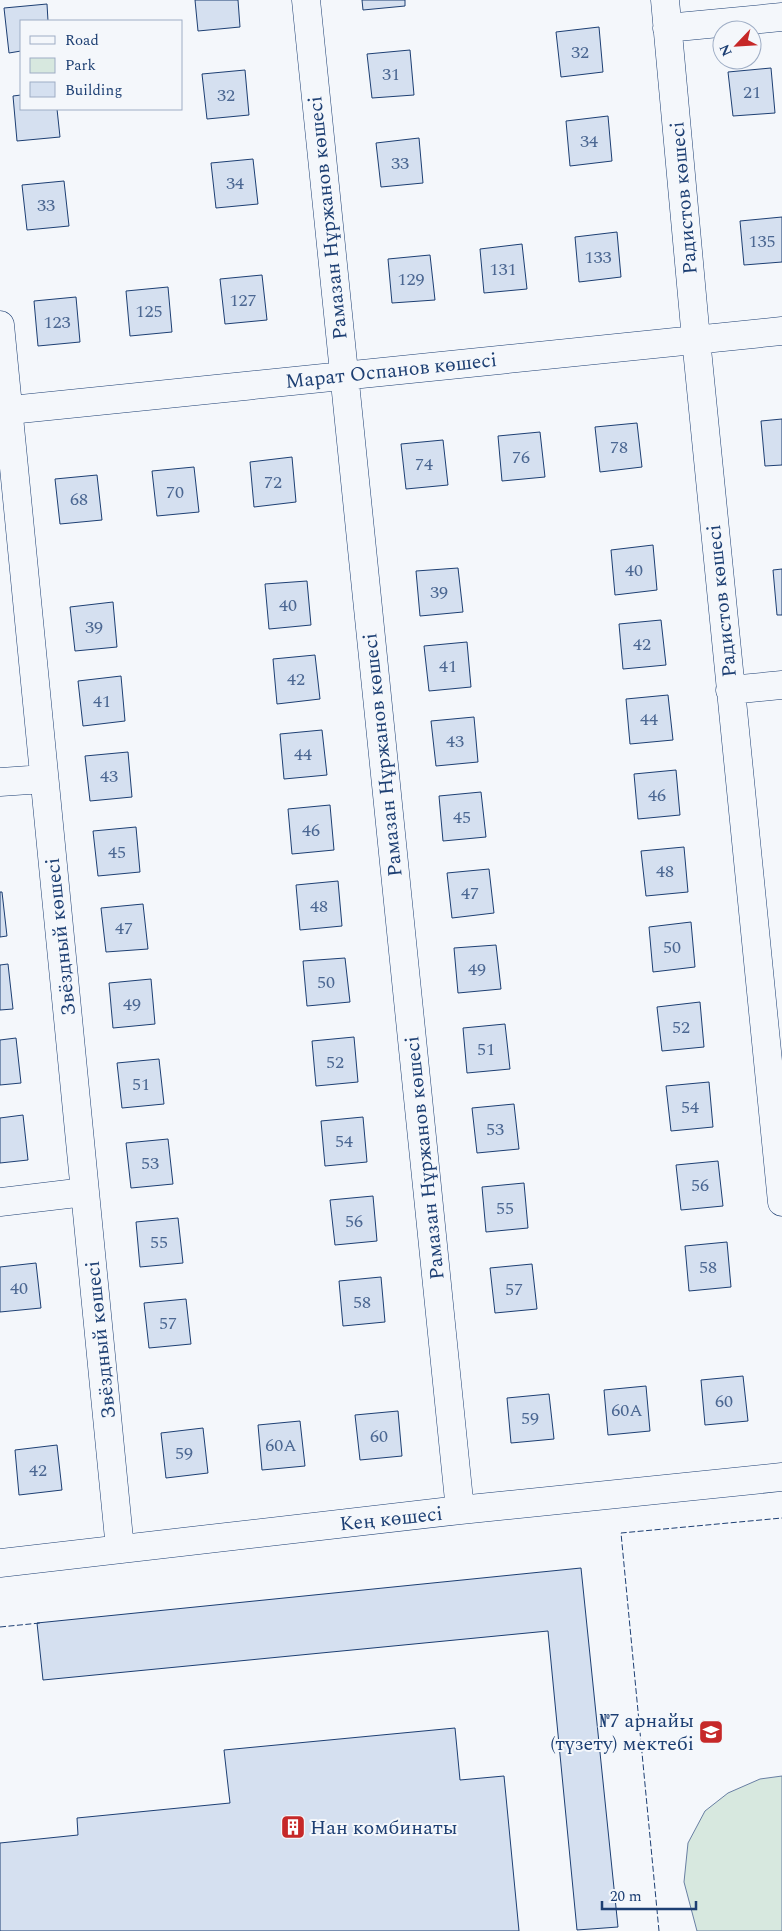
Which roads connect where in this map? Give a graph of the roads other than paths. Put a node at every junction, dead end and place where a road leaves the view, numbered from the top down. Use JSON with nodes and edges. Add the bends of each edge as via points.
{"nodes":[{"id":1,"x":306,"y":0,"type":"edge"},
{"id":2,"x":665,"y":0,"type":"edge"},
{"id":3,"x":782,"y":16,"type":"edge"},
{"id":4,"x":667,"y":28,"type":"junction"},
{"id":5,"x":0,"y":325,"type":"edge"},
{"id":6,"x":782,"y":330,"type":"edge"},
{"id":7,"x":696,"y":338,"type":"junction"},
{"id":8,"x":343,"y":375,"type":"junction"},
{"id":9,"x":4,"y":411,"type":"edge"},
{"id":10,"x":782,"y":685,"type":"edge"},
{"id":11,"x":730,"y":690,"type":"junction"},
{"id":12,"x":44,"y":778,"type":"junction"},
{"id":13,"x":0,"y":782,"type":"edge"},
{"id":14,"x":777,"y":1117,"type":"edge"},
{"id":15,"x":85,"y":1192,"type":"junction"},
{"id":16,"x":0,"y":1202,"type":"edge"},
{"id":17,"x":782,"y":1202,"type":"edge"},
{"id":18,"x":782,"y":1477,"type":"edge"},
{"id":19,"x":460,"y":1510,"type":"junction"},
{"id":20,"x":120,"y":1549,"type":"junction"},
{"id":21,"x":0,"y":1563,"type":"edge"}],
"edges":[{"from":1,"to":8,"type":"street","name":"Рамазан Нұржанов көшесі"},
{"from":2,"to":4,"type":"street","name":"Радистов көшесі"},
{"from":3,"to":4,"type":"street"},
{"from":4,"to":7,"type":"street","name":"Радистов көшесі"},
{"from":5,"to":9,"type":"street","name":"Звёздный көшесі"},
{"from":6,"to":7,"type":"street","name":"Марат Оспанов көшесі"},
{"from":7,"to":8,"type":"street","name":"Марат Оспанов көшесі"},
{"from":7,"to":11,"type":"street","name":"Радистов көшесі"},
{"from":8,"to":9,"type":"street","name":"Марат Оспанов көшесі"},
{"from":8,"to":19,"type":"street","name":"Рамазан Нұржанов көшесі"},
{"from":9,"to":12,"type":"street","name":"Звёздный көшесі"},
{"from":10,"to":11,"type":"street"},
{"from":11,"to":14,"type":"street","name":"Радистов көшесі"},
{"from":12,"to":13,"type":"street"},
{"from":12,"to":15,"type":"street","name":"Звёздный көшесі"},
{"from":14,"to":17,"type":"street","name":"Радистов көшесі"},
{"from":15,"to":16,"type":"street"},
{"from":15,"to":20,"type":"street","name":"Звёздный көшесі"},
{"from":18,"to":19,"type":"street","name":"Кең көшесі"},
{"from":19,"to":20,"type":"street","name":"Кең көшесі"},
{"from":20,"to":21,"type":"street","name":"Кең көшесі"}]}
